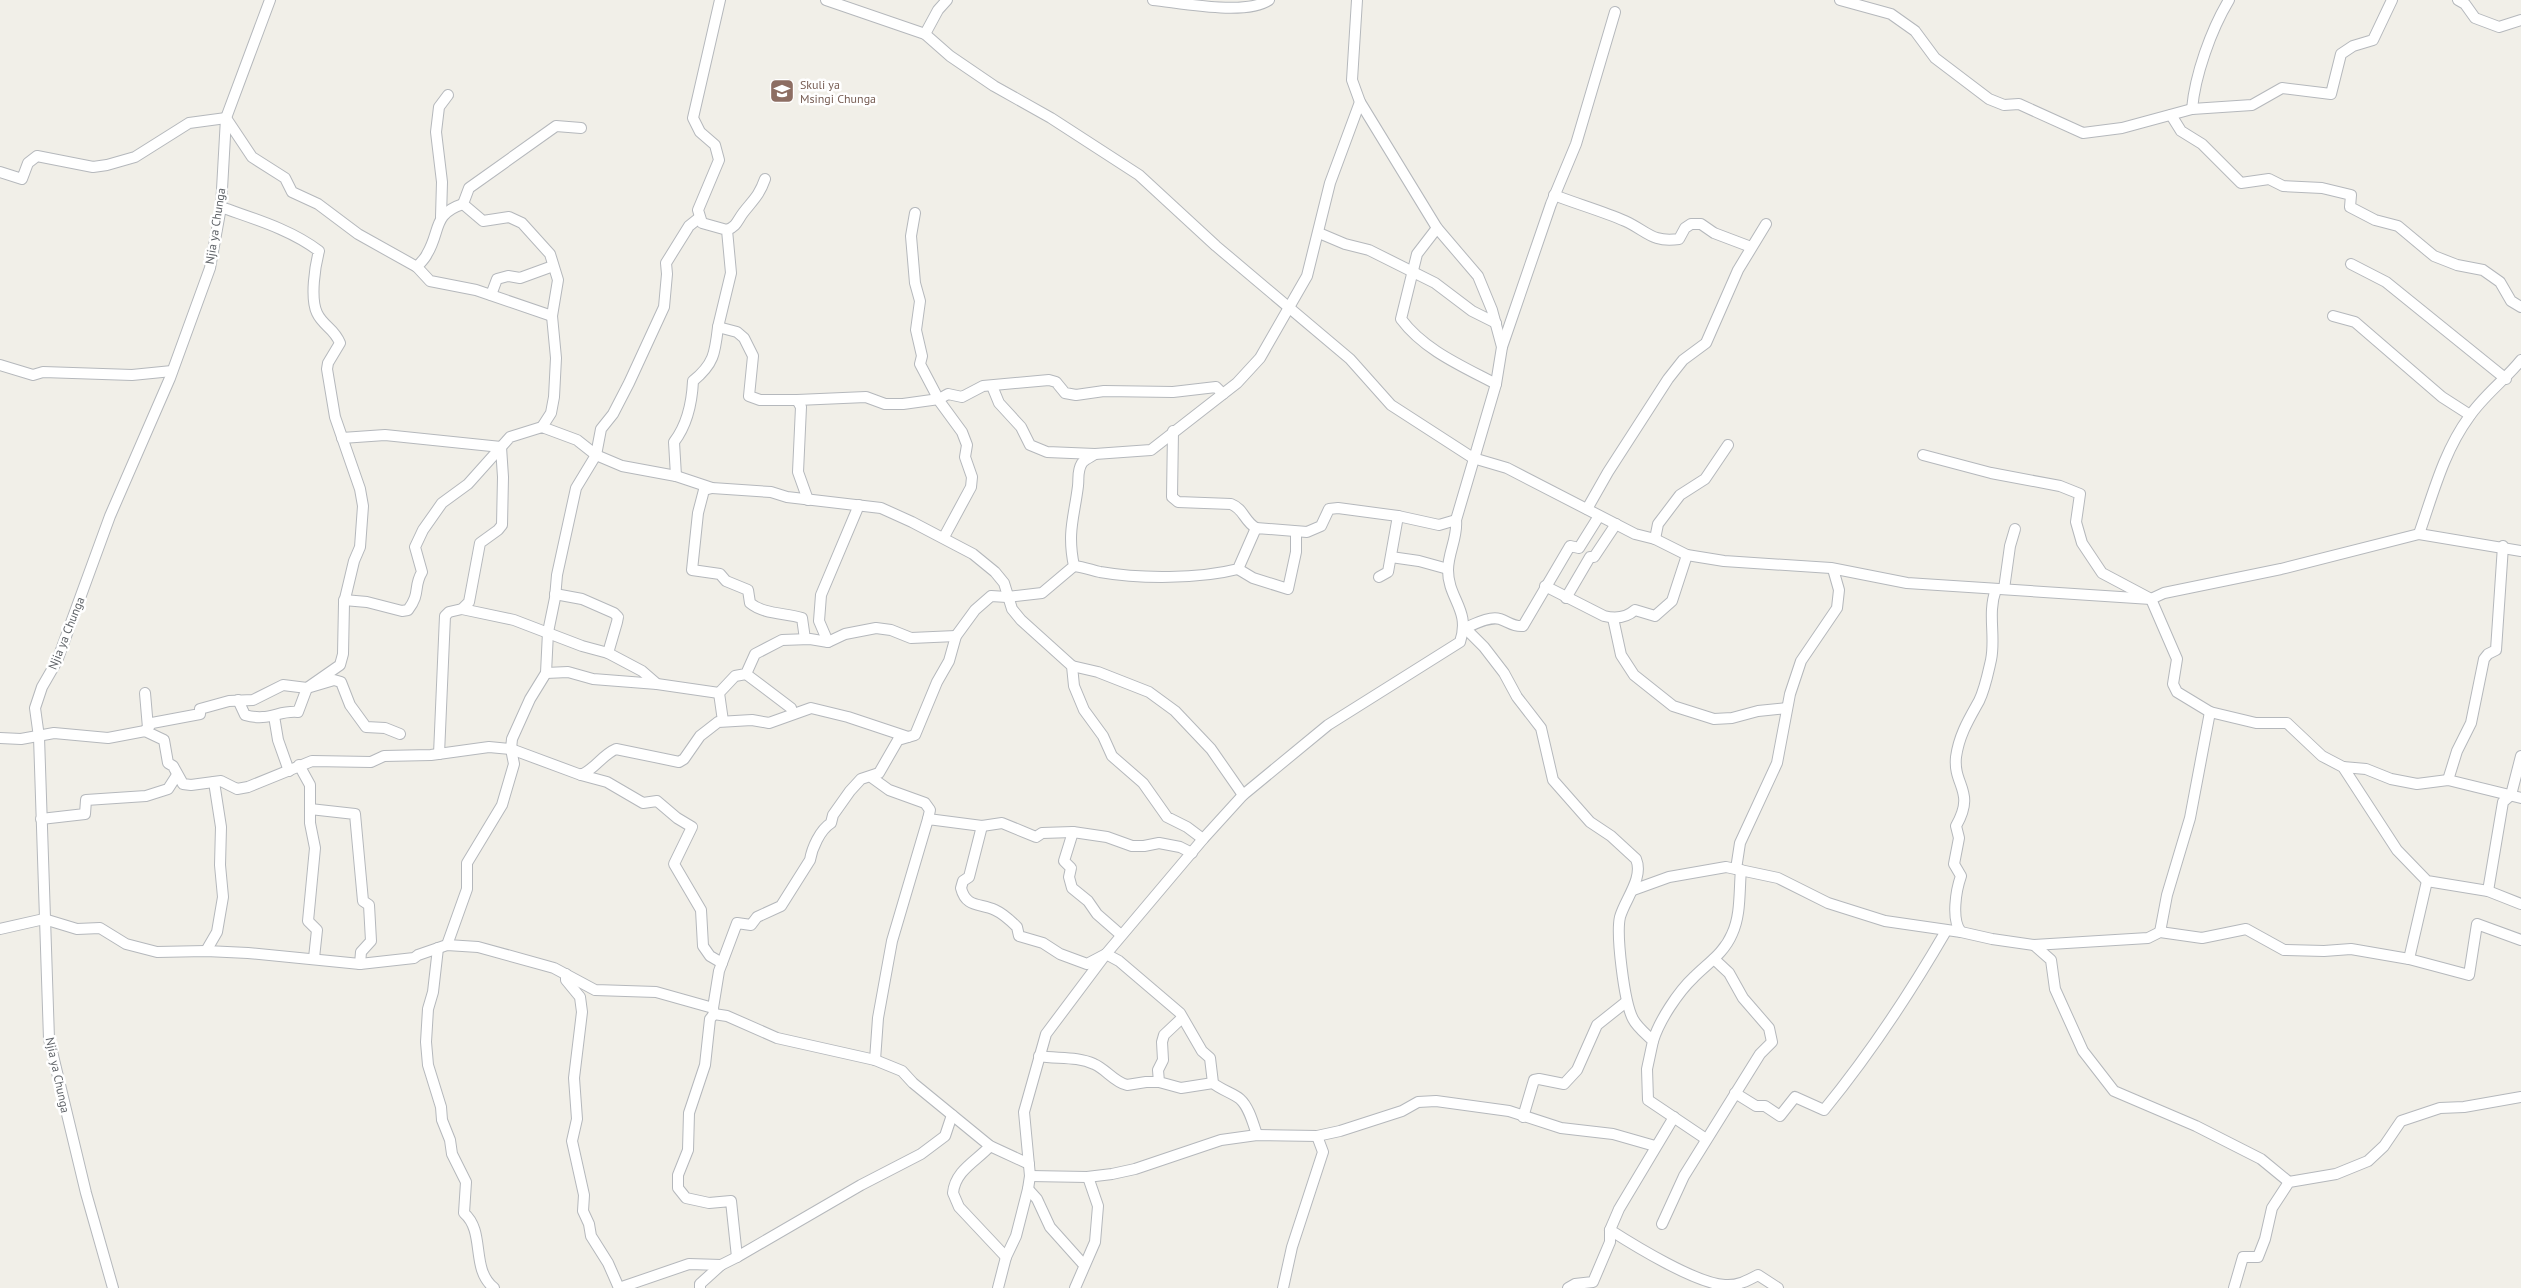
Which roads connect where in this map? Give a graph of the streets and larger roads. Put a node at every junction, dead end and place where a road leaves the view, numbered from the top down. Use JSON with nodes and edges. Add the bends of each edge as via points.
{"nodes":[{"id":1,"x":270,"y":0,"type":"edge"},
{"id":2,"x":720,"y":0,"type":"edge"},
{"id":3,"x":826,"y":0,"type":"edge"},
{"id":4,"x":947,"y":0,"type":"edge"},
{"id":5,"x":1153,"y":0,"type":"edge"},
{"id":6,"x":1269,"y":0,"type":"edge"},
{"id":7,"x":1356,"y":0,"type":"edge"},
{"id":8,"x":1840,"y":0,"type":"edge"},
{"id":9,"x":2229,"y":0,"type":"edge"},
{"id":10,"x":2392,"y":0,"type":"edge"},
{"id":11,"x":2458,"y":0,"type":"edge"},
{"id":12,"x":1615,"y":12,"type":"dead end"},
{"id":13,"x":2521,"y":20,"type":"edge"},
{"id":14,"x":925,"y":34,"type":"junction"},
{"id":15,"x":448,"y":95,"type":"dead end"},
{"id":16,"x":1360,"y":102,"type":"junction"},
{"id":17,"x":2192,"y":109,"type":"junction"},
{"id":18,"x":2171,"y":115,"type":"junction"},
{"id":19,"x":226,"y":118,"type":"junction"},
{"id":20,"x":581,"y":128,"type":"dead end"},
{"id":21,"x":0,"y":172,"type":"edge"},
{"id":22,"x":765,"y":179,"type":"dead end"},
{"id":23,"x":1554,"y":195,"type":"junction"},
{"id":24,"x":463,"y":204,"type":"junction"},
{"id":25,"x":220,"y":207,"type":"junction"},
{"id":26,"x":915,"y":213,"type":"dead end"},
{"id":27,"x":441,"y":217,"type":"junction"},
{"id":28,"x":699,"y":218,"type":"junction"},
{"id":29,"x":1766,"y":224,"type":"dead end"},
{"id":30,"x":1437,"y":228,"type":"junction"},
{"id":31,"x":728,"y":230,"type":"junction"},
{"id":32,"x":1319,"y":233,"type":"junction"},
{"id":33,"x":1751,"y":247,"type":"junction"},
{"id":34,"x":2352,"y":264,"type":"dead end"},
{"id":35,"x":553,"y":266,"type":"junction"},
{"id":36,"x":417,"y":267,"type":"junction"},
{"id":37,"x":1411,"y":272,"type":"junction"},
{"id":38,"x":491,"y":295,"type":"junction"},
{"id":39,"x":1290,"y":306,"type":"junction"},
{"id":40,"x":2521,"y":308,"type":"edge"},
{"id":41,"x":552,"y":316,"type":"junction"},
{"id":42,"x":2333,"y":316,"type":"dead end"},
{"id":43,"x":1496,"y":323,"type":"junction"},
{"id":44,"x":718,"y":327,"type":"junction"},
{"id":45,"x":1502,"y":347,"type":"junction"},
{"id":46,"x":2521,"y":360,"type":"edge"},
{"id":47,"x":0,"y":365,"type":"edge"},
{"id":48,"x":172,"y":371,"type":"junction"},
{"id":49,"x":2506,"y":379,"type":"junction"},
{"id":50,"x":1496,"y":384,"type":"junction"},
{"id":51,"x":992,"y":386,"type":"junction"},
{"id":52,"x":1223,"y":394,"type":"junction"},
{"id":53,"x":939,"y":399,"type":"junction"},
{"id":54,"x":796,"y":400,"type":"junction"},
{"id":55,"x":2470,"y":415,"type":"junction"},
{"id":56,"x":542,"y":427,"type":"junction"},
{"id":57,"x":1173,"y":431,"type":"junction"},
{"id":58,"x":342,"y":438,"type":"junction"},
{"id":59,"x":1728,"y":445,"type":"dead end"},
{"id":60,"x":501,"y":447,"type":"junction"},
{"id":61,"x":1095,"y":454,"type":"junction"},
{"id":62,"x":596,"y":455,"type":"junction"},
{"id":63,"x":1923,"y":456,"type":"dead end"},
{"id":64,"x":1473,"y":458,"type":"junction"},
{"id":65,"x":676,"y":476,"type":"junction"},
{"id":66,"x":712,"y":488,"type":"junction"},
{"id":67,"x":808,"y":500,"type":"junction"},
{"id":68,"x":859,"y":505,"type":"junction"},
{"id":69,"x":1587,"y":509,"type":"junction"},
{"id":70,"x":1398,"y":516,"type":"junction"},
{"id":71,"x":1599,"y":516,"type":"junction"},
{"id":72,"x":1456,"y":520,"type":"junction"},
{"id":73,"x":1616,"y":524,"type":"junction"},
{"id":74,"x":1256,"y":528,"type":"junction"},
{"id":75,"x":2015,"y":528,"type":"dead end"},
{"id":76,"x":1296,"y":532,"type":"junction"},
{"id":77,"x":2419,"y":534,"type":"junction"},
{"id":78,"x":944,"y":537,"type":"junction"},
{"id":79,"x":1655,"y":539,"type":"junction"},
{"id":80,"x":2502,"y":546,"type":"junction"},
{"id":81,"x":2521,"y":551,"type":"edge"},
{"id":82,"x":1687,"y":555,"type":"junction"},
{"id":83,"x":1391,"y":557,"type":"junction"},
{"id":84,"x":1074,"y":566,"type":"junction"},
{"id":85,"x":1238,"y":569,"type":"junction"},
{"id":86,"x":1448,"y":569,"type":"junction"},
{"id":87,"x":1833,"y":569,"type":"junction"},
{"id":88,"x":1379,"y":577,"type":"dead end"},
{"id":89,"x":1545,"y":586,"type":"junction"},
{"id":90,"x":2000,"y":589,"type":"junction"},
{"id":91,"x":555,"y":594,"type":"junction"},
{"id":92,"x":1007,"y":597,"type":"junction"},
{"id":93,"x":1566,"y":598,"type":"junction"},
{"id":94,"x":344,"y":600,"type":"junction"},
{"id":95,"x":2150,"y":600,"type":"junction"},
{"id":96,"x":462,"y":609,"type":"junction"},
{"id":97,"x":1613,"y":618,"type":"junction"},
{"id":98,"x":1465,"y":628,"type":"junction"},
{"id":99,"x":548,"y":632,"type":"junction"},
{"id":100,"x":956,"y":636,"type":"junction"},
{"id":101,"x":804,"y":638,"type":"junction"},
{"id":102,"x":828,"y":642,"type":"junction"},
{"id":103,"x":608,"y":653,"type":"junction"},
{"id":104,"x":1072,"y":666,"type":"junction"},
{"id":105,"x":546,"y":672,"type":"junction"},
{"id":106,"x":746,"y":674,"type":"junction"},
{"id":107,"x":656,"y":684,"type":"junction"},
{"id":108,"x":307,"y":688,"type":"junction"},
{"id":109,"x":145,"y":693,"type":"dead end"},
{"id":110,"x":719,"y":693,"type":"junction"},
{"id":111,"x":238,"y":700,"type":"junction"},
{"id":112,"x":1787,"y":708,"type":"junction"},
{"id":113,"x":2210,"y":712,"type":"junction"},
{"id":114,"x":793,"y":714,"type":"junction"},
{"id":115,"x":274,"y":716,"type":"junction"},
{"id":116,"x":723,"y":721,"type":"junction"},
{"id":117,"x":146,"y":729,"type":"junction"},
{"id":118,"x":400,"y":734,"type":"dead end"},
{"id":119,"x":39,"y":736,"type":"junction"},
{"id":120,"x":908,"y":737,"type":"junction"},
{"id":121,"x":0,"y":738,"type":"edge"},
{"id":122,"x":511,"y":749,"type":"junction"},
{"id":123,"x":439,"y":754,"type":"junction"},
{"id":124,"x":2521,"y":756,"type":"edge"},
{"id":125,"x":299,"y":765,"type":"junction"},
{"id":126,"x":2343,"y":767,"type":"junction"},
{"id":127,"x":289,"y":771,"type":"junction"},
{"id":128,"x":581,"y":774,"type":"junction"},
{"id":129,"x":177,"y":775,"type":"junction"},
{"id":130,"x":871,"y":777,"type":"junction"},
{"id":131,"x":2448,"y":780,"type":"junction"},
{"id":132,"x":214,"y":782,"type":"junction"},
{"id":133,"x":1243,"y":796,"type":"junction"},
{"id":134,"x":2516,"y":797,"type":"edge"},
{"id":135,"x":310,"y":809,"type":"junction"},
{"id":136,"x":928,"y":818,"type":"junction"},
{"id":137,"x":41,"y":819,"type":"junction"},
{"id":138,"x":982,"y":826,"type":"junction"},
{"id":139,"x":1073,"y":832,"type":"junction"},
{"id":140,"x":1203,"y":839,"type":"junction"},
{"id":141,"x":1192,"y":853,"type":"junction"},
{"id":142,"x":1739,"y":869,"type":"junction"},
{"id":143,"x":2427,"y":881,"type":"junction"},
{"id":144,"x":1633,"y":890,"type":"junction"},
{"id":145,"x":2488,"y":891,"type":"junction"},
{"id":146,"x":2521,"y":904,"type":"edge"},
{"id":147,"x":44,"y":919,"type":"junction"},
{"id":148,"x":0,"y":928,"type":"edge"},
{"id":149,"x":1946,"y":931,"type":"junction"},
{"id":150,"x":1961,"y":932,"type":"junction"},
{"id":151,"x":2160,"y":932,"type":"junction"},
{"id":152,"x":1121,"y":936,"type":"junction"},
{"id":153,"x":2521,"y":940,"type":"edge"},
{"id":154,"x":2034,"y":945,"type":"junction"},
{"id":155,"x":443,"y":946,"type":"junction"},
{"id":156,"x":206,"y":951,"type":"junction"},
{"id":157,"x":1106,"y":954,"type":"junction"},
{"id":158,"x":314,"y":958,"type":"junction"},
{"id":159,"x":1714,"y":959,"type":"junction"},
{"id":160,"x":2409,"y":959,"type":"junction"},
{"id":161,"x":722,"y":963,"type":"junction"},
{"id":162,"x":360,"y":964,"type":"junction"},
{"id":163,"x":566,"y":974,"type":"junction"},
{"id":164,"x":1626,"y":1002,"type":"junction"},
{"id":165,"x":714,"y":1011,"type":"junction"},
{"id":166,"x":1182,"y":1018,"type":"junction"},
{"id":167,"x":1653,"y":1042,"type":"junction"},
{"id":168,"x":1039,"y":1056,"type":"junction"},
{"id":169,"x":875,"y":1060,"type":"junction"},
{"id":170,"x":1159,"y":1082,"type":"junction"},
{"id":171,"x":1213,"y":1083,"type":"junction"},
{"id":172,"x":1735,"y":1093,"type":"junction"},
{"id":173,"x":2521,"y":1097,"type":"edge"},
{"id":174,"x":952,"y":1115,"type":"junction"},
{"id":175,"x":1523,"y":1116,"type":"junction"},
{"id":176,"x":1674,"y":1117,"type":"junction"},
{"id":177,"x":1257,"y":1135,"type":"junction"},
{"id":178,"x":1317,"y":1136,"type":"junction"},
{"id":179,"x":1706,"y":1139,"type":"junction"},
{"id":180,"x":990,"y":1146,"type":"junction"},
{"id":181,"x":1655,"y":1146,"type":"junction"},
{"id":182,"x":1029,"y":1164,"type":"junction"},
{"id":183,"x":1030,"y":1176,"type":"junction"},
{"id":184,"x":1088,"y":1177,"type":"junction"},
{"id":185,"x":2289,"y":1182,"type":"junction"},
{"id":186,"x":1028,"y":1189,"type":"junction"},
{"id":187,"x":1662,"y":1224,"type":"dead end"},
{"id":188,"x":1610,"y":1230,"type":"junction"},
{"id":189,"x":737,"y":1257,"type":"junction"},
{"id":190,"x":1006,"y":1257,"type":"junction"},
{"id":191,"x":721,"y":1265,"type":"junction"},
{"id":192,"x":1084,"y":1265,"type":"junction"},
{"id":193,"x":113,"y":1288,"type":"edge"},
{"id":194,"x":494,"y":1288,"type":"edge"},
{"id":195,"x":619,"y":1288,"type":"edge"},
{"id":196,"x":700,"y":1288,"type":"edge"},
{"id":197,"x":998,"y":1288,"type":"edge"},
{"id":198,"x":1074,"y":1288,"type":"edge"},
{"id":199,"x":1283,"y":1288,"type":"edge"},
{"id":200,"x":1568,"y":1288,"type":"edge"},
{"id":201,"x":1778,"y":1288,"type":"edge"},
{"id":202,"x":2234,"y":1288,"type":"edge"}],
"edges":[{"from":1,"to":19,"type":"street","name":"Njia ya Chunga"},
{"from":2,"to":28,"type":"street","via":[[693,118],[700,132],[715,145],[719,160],[698,210]]},
{"from":3,"to":14,"type":"street"},
{"from":4,"to":14,"type":"street"},
{"from":5,"to":6,"type":"street","via":[[1229,7],[1261,6]]},
{"from":7,"to":16,"type":"street","via":[[1352,80]]},
{"from":8,"to":18,"type":"street","via":[[1890,14],[1915,31],[1935,58],[1989,99],[2004,105],[2019,104],[2082,132],[2122,128]]},
{"from":9,"to":17,"type":"street","via":[[2203,58]]},
{"from":10,"to":17,"type":"street","via":[[2373,40],[2353,46],[2341,54],[2331,94],[2282,88],[2252,105]]},
{"from":11,"to":13,"type":"street","via":[[2475,18],[2500,27]]},
{"from":12,"to":23,"type":"street","via":[[1576,144]]},
{"from":14,"to":39,"type":"street","via":[[950,56],[994,86],[1052,118],[1140,175],[1216,246]]},
{"from":15,"to":27,"type":"street","via":[[439,107],[436,132],[442,182]]},
{"from":16,"to":30,"type":"street"},
{"from":16,"to":32,"type":"street","via":[[1330,183]]},
{"from":17,"to":18,"type":"street"},
{"from":18,"to":40,"type":"street","via":[[2181,131],[2202,144],[2242,183],[2269,178],[2284,186],[2322,188],[2351,195],[2350,206],[2375,220],[2398,226],[2434,256],[2483,270],[2500,282],[2511,301]]},
{"from":19,"to":21,"type":"street","via":[[189,123],[135,157],[107,165],[93,167],[37,156],[28,163],[22,179]]},
{"from":19,"to":25,"type":"street","name":"Njia ya Chunga"},
{"from":19,"to":36,"type":"street","via":[[252,157],[285,178],[292,192],[318,204],[358,234]]},
{"from":20,"to":24,"type":"street","via":[[556,126],[469,188]]},
{"from":22,"to":31,"type":"street","via":[[759,195],[734,227]]},
{"from":23,"to":33,"type":"street","via":[[1625,221],[1655,239],[1679,239],[1685,228],[1701,224],[1714,233]]},
{"from":23,"to":45,"type":"street"},
{"from":24,"to":27,"type":"street"},
{"from":24,"to":35,"type":"street","via":[[483,221],[508,217],[522,223],[550,254]]},
{"from":25,"to":48,"type":"street","name":"Njia ya Chunga","via":[[210,268]]},
{"from":25,"to":58,"type":"street","via":[[282,230],[319,251],[314,271],[316,312],[336,332],[340,343],[326,370]]},
{"from":26,"to":53,"type":"street","via":[[910,236],[920,301],[917,339],[922,370]]},
{"from":27,"to":36,"type":"street","via":[[427,254]]},
{"from":28,"to":31,"type":"street","via":[[702,223]]},
{"from":28,"to":62,"type":"street","via":[[689,226],[666,263],[664,307],[629,383],[605,421]]},
{"from":29,"to":33,"type":"street"},
{"from":30,"to":37,"type":"street","via":[[1417,254]]},
{"from":30,"to":43,"type":"street","via":[[1478,276]]},
{"from":31,"to":44,"type":"street","via":[[731,272]]},
{"from":32,"to":37,"type":"street","via":[[1369,250]]},
{"from":32,"to":39,"type":"street","via":[[1307,276]]},
{"from":33,"to":69,"type":"street","via":[[1706,343],[1682,360],[1668,379]]},
{"from":34,"to":49,"type":"street","via":[[2386,282]]},
{"from":35,"to":38,"type":"street","via":[[520,278],[508,276],[497,279]]},
{"from":35,"to":41,"type":"street","via":[[558,280]]},
{"from":36,"to":38,"type":"street","via":[[430,281]]},
{"from":37,"to":43,"type":"street","via":[[1435,283],[1472,311]]},
{"from":37,"to":50,"type":"street","via":[[1400,319],[1441,355]]},
{"from":38,"to":41,"type":"street"},
{"from":39,"to":52,"type":"street","via":[[1260,358]]},
{"from":39,"to":64,"type":"street","via":[[1350,359],[1391,405]]},
{"from":41,"to":56,"type":"street","via":[[556,358],[554,397],[551,413]]},
{"from":42,"to":55,"type":"street","via":[[2355,322],[2442,397]]},
{"from":43,"to":45,"type":"street"},
{"from":44,"to":54,"type":"street","via":[[737,332],[753,356],[749,396],[760,400]]},
{"from":44,"to":65,"type":"street","via":[[714,356],[706,371],[693,381],[690,406],[674,442]]},
{"from":45,"to":50,"type":"street"},
{"from":46,"to":49,"type":"street"},
{"from":47,"to":48,"type":"street","via":[[32,375],[42,372],[132,375]]},
{"from":48,"to":119,"type":"street","name":"Njia ya Chunga","via":[[110,516],[57,661],[42,688],[35,708]]},
{"from":49,"to":55,"type":"street"},
{"from":50,"to":64,"type":"street"},
{"from":51,"to":52,"type":"street","via":[[1050,380],[1065,393],[1076,395],[1104,391],[1173,392],[1202,387],[1216,387]]},
{"from":51,"to":53,"type":"street","via":[[975,389],[962,397],[948,394]]},
{"from":51,"to":61,"type":"street","via":[[999,403],[1030,445],[1047,452]]},
{"from":52,"to":57,"type":"street"},
{"from":53,"to":54,"type":"street","via":[[885,404],[866,397]]},
{"from":53,"to":78,"type":"street","via":[[962,432],[972,477],[971,487]]},
{"from":54,"to":67,"type":"street","via":[[801,407],[798,472]]},
{"from":55,"to":77,"type":"street","via":[[2456,436]]},
{"from":56,"to":60,"type":"street","via":[[510,437]]},
{"from":56,"to":62,"type":"street","via":[[577,440]]},
{"from":57,"to":61,"type":"street","via":[[1151,450]]},
{"from":57,"to":74,"type":"street","via":[[1172,497],[1178,502],[1238,506],[1248,523]]},
{"from":58,"to":60,"type":"street","via":[[385,435]]},
{"from":58,"to":94,"type":"street","via":[[363,506],[360,547]]},
{"from":59,"to":79,"type":"street","via":[[1705,478],[1680,495],[1658,524]]},
{"from":60,"to":94,"type":"street","via":[[468,484],[442,504],[423,530],[415,548],[422,572],[417,582],[417,595],[408,610]]},
{"from":60,"to":96,"type":"street","via":[[502,525],[480,543],[469,602]]},
{"from":61,"to":84,"type":"street","via":[[1083,462],[1078,472],[1070,525]]},
{"from":62,"to":65,"type":"street","via":[[622,466]]},
{"from":62,"to":91,"type":"street","via":[[576,488]]},
{"from":63,"to":95,"type":"street","via":[[2060,486],[2080,494],[2076,522],[2082,544],[2090,557],[2102,573]]},
{"from":64,"to":69,"type":"street","via":[[1507,468]]},
{"from":64,"to":72,"type":"street"},
{"from":65,"to":66,"type":"street"},
{"from":66,"to":67,"type":"street","via":[[771,492]]},
{"from":66,"to":101,"type":"street","via":[[704,490],[698,513],[692,570],[720,574],[726,581],[748,590],[750,603],[758,610],[802,618]]},
{"from":67,"to":68,"type":"street"},
{"from":68,"to":78,"type":"street","via":[[882,508]]},
{"from":68,"to":102,"type":"street","via":[[821,595],[819,621]]},
{"from":69,"to":71,"type":"street"},
{"from":70,"to":72,"type":"street","via":[[1439,525]]},
{"from":70,"to":76,"type":"street","via":[[1329,509],[1321,526],[1307,532]]},
{"from":70,"to":83,"type":"street"},
{"from":71,"to":73,"type":"street"},
{"from":71,"to":89,"type":"street","via":[[1579,548],[1570,546]]},
{"from":72,"to":86,"type":"street"},
{"from":73,"to":79,"type":"street","via":[[1635,534]]},
{"from":73,"to":93,"type":"street","via":[[1594,557],[1590,557]]},
{"from":74,"to":76,"type":"street"},
{"from":74,"to":85,"type":"street"},
{"from":75,"to":90,"type":"street"},
{"from":76,"to":85,"type":"street","via":[[1296,552],[1288,589],[1252,578]]},
{"from":77,"to":80,"type":"street"},
{"from":77,"to":95,"type":"street","via":[[2164,593]]},
{"from":78,"to":92,"type":"street","via":[[995,572],[1004,583]]},
{"from":79,"to":82,"type":"street"},
{"from":80,"to":81,"type":"street"},
{"from":80,"to":131,"type":"street","via":[[2496,650],[2484,659],[2471,724],[2457,751]]},
{"from":82,"to":87,"type":"street","via":[[1749,564]]},
{"from":82,"to":97,"type":"street","via":[[1672,601],[1665,608],[1654,616],[1635,610]]},
{"from":83,"to":86,"type":"street"},
{"from":83,"to":88,"type":"street","via":[[1388,572]]},
{"from":84,"to":85,"type":"street","via":[[1128,576],[1198,576]]},
{"from":84,"to":92,"type":"street","via":[[1042,593]]},
{"from":86,"to":98,"type":"street","via":[[1450,586]]},
{"from":87,"to":90,"type":"street","via":[[1907,583]]},
{"from":87,"to":112,"type":"street","via":[[1839,590],[1837,608],[1801,661]]},
{"from":89,"to":93,"type":"street"},
{"from":89,"to":98,"type":"street","via":[[1523,626],[1488,619]]},
{"from":90,"to":95,"type":"street"},
{"from":90,"to":150,"type":"street","via":[[1992,601],[1991,661],[1983,691],[1966,721],[1956,758],[1957,776],[1965,796],[1962,816],[1956,826],[1959,838],[1954,864],[1960,876],[1956,926]]},
{"from":91,"to":99,"type":"street"},
{"from":91,"to":103,"type":"street","via":[[582,599],[618,617]]},
{"from":92,"to":100,"type":"street","via":[[991,596],[975,610]]},
{"from":92,"to":104,"type":"street","via":[[1021,620]]},
{"from":93,"to":97,"type":"street"},
{"from":94,"to":108,"type":"street","via":[[340,665]]},
{"from":95,"to":113,"type":"street","via":[[2177,659],[2173,684],[2177,692]]},
{"from":96,"to":99,"type":"street","via":[[514,620]]},
{"from":96,"to":123,"type":"street","via":[[445,616]]},
{"from":97,"to":112,"type":"street","via":[[1621,655],[1634,675],[1673,706],[1714,719]]},
{"from":98,"to":133,"type":"street","via":[[1460,642],[1307,740]]},
{"from":98,"to":144,"type":"street","via":[[1489,653],[1541,728],[1554,780],[1590,822],[1636,858]]},
{"from":99,"to":103,"type":"street"},
{"from":99,"to":105,"type":"street"},
{"from":100,"to":102,"type":"street","via":[[912,638],[876,628],[845,634]]},
{"from":100,"to":120,"type":"street","via":[[950,661],[937,682],[915,735]]},
{"from":101,"to":102,"type":"street"},
{"from":101,"to":106,"type":"street","via":[[782,640],[763,649],[755,654]]},
{"from":103,"to":107,"type":"street","via":[[642,671]]},
{"from":104,"to":133,"type":"street","via":[[1149,692],[1175,711],[1211,749]]},
{"from":104,"to":140,"type":"street","via":[[1074,686],[1084,710],[1103,736],[1112,756],[1143,783],[1167,817]]},
{"from":105,"to":107,"type":"street"},
{"from":105,"to":122,"type":"street","via":[[530,699],[512,739]]},
{"from":106,"to":110,"type":"street","via":[[735,676]]},
{"from":106,"to":114,"type":"street","via":[[791,708]]},
{"from":107,"to":110,"type":"street"},
{"from":108,"to":111,"type":"street","via":[[283,685],[253,700]]},
{"from":108,"to":115,"type":"street","via":[[298,712]]},
{"from":108,"to":118,"type":"street","via":[[334,680],[341,682],[350,705],[366,727],[385,728]]},
{"from":109,"to":117,"type":"street"},
{"from":110,"to":116,"type":"street"},
{"from":111,"to":115,"type":"street","via":[[246,715],[259,719]]},
{"from":111,"to":117,"type":"street","via":[[200,709],[200,714],[152,723]]},
{"from":112,"to":142,"type":"street","via":[[1777,763],[1740,843]]},
{"from":113,"to":126,"type":"street","via":[[2256,723],[2287,723],[2322,756]]},
{"from":113,"to":151,"type":"street","via":[[2190,818],[2167,895]]},
{"from":114,"to":116,"type":"street","via":[[769,723]]},
{"from":114,"to":120,"type":"street","via":[[811,708],[823,710]]},
{"from":115,"to":127,"type":"street"},
{"from":116,"to":128,"type":"street","via":[[708,728],[679,762],[616,750]]},
{"from":117,"to":119,"type":"street","via":[[108,738],[54,733]]},
{"from":117,"to":129,"type":"street","via":[[164,740],[168,763]]},
{"from":119,"to":121,"type":"street"},
{"from":119,"to":137,"type":"street","name":"Njia ya Chunga"},
{"from":120,"to":130,"type":"street","via":[[898,740],[879,773]]},
{"from":122,"to":123,"type":"street","via":[[489,747]]},
{"from":122,"to":128,"type":"street"},
{"from":122,"to":155,"type":"street","via":[[514,764],[502,805],[467,863],[467,890]]},
{"from":123,"to":125,"type":"street","via":[[384,756],[371,762],[312,761]]},
{"from":124,"to":134,"type":"street"},
{"from":125,"to":127,"type":"street"},
{"from":125,"to":135,"type":"street","via":[[310,785]]},
{"from":126,"to":131,"type":"street","via":[[2417,784]]},
{"from":126,"to":143,"type":"street","via":[[2396,850]]},
{"from":127,"to":132,"type":"street","via":[[237,789],[226,782]]},
{"from":128,"to":161,"type":"street","via":[[607,782],[643,802],[657,801],[692,827],[674,864],[702,910],[703,946],[710,956]]},
{"from":129,"to":132,"type":"street","via":[[183,784]]},
{"from":129,"to":137,"type":"street","via":[[168,789],[146,796],[86,800],[85,814]]},
{"from":130,"to":136,"type":"street","via":[[889,790],[925,804],[930,810]]},
{"from":130,"to":161,"type":"street","via":[[862,779],[837,808],[792,892],[781,906],[757,917],[751,925],[737,923]]},
{"from":131,"to":134,"type":"street"},
{"from":132,"to":156,"type":"street","via":[[221,827],[223,897],[217,932]]},
{"from":133,"to":140,"type":"street"},
{"from":134,"to":145,"type":"street","via":[[2503,802]]},
{"from":135,"to":158,"type":"street","via":[[315,860],[308,921],[317,930]]},
{"from":135,"to":162,"type":"street","via":[[355,814],[363,901],[369,906],[371,929],[371,941],[362,952]]},
{"from":136,"to":138,"type":"street"},
{"from":136,"to":169,"type":"street","via":[[892,941],[878,1018]]},
{"from":137,"to":147,"type":"street","name":"Njia ya Chunga"},
{"from":138,"to":139,"type":"street","via":[[1002,823],[1036,837],[1042,833]]},
{"from":138,"to":157,"type":"street","via":[[970,872],[960,888],[968,902],[994,909],[1018,927],[1019,936],[1043,943],[1078,962],[1087,964]]},
{"from":139,"to":141,"type":"street","via":[[1107,837],[1132,846],[1159,843]]},
{"from":139,"to":152,"type":"street","via":[[1064,861],[1070,868],[1072,888],[1088,900],[1097,914]]},
{"from":140,"to":141,"type":"street"},
{"from":141,"to":152,"type":"street"},
{"from":142,"to":144,"type":"street","via":[[1726,867],[1669,877]]},
{"from":142,"to":149,"type":"street","via":[[1778,878],[1828,904],[1885,921]]},
{"from":142,"to":159,"type":"street","via":[[1738,919],[1724,949]]},
{"from":143,"to":145,"type":"street"},
{"from":143,"to":160,"type":"street"},
{"from":144,"to":164,"type":"street","via":[[1620,918]]},
{"from":145,"to":146,"type":"street"},
{"from":147,"to":148,"type":"street"},
{"from":147,"to":156,"type":"street","via":[[77,929],[100,928],[126,944],[157,952]]},
{"from":147,"to":193,"type":"street","name":"Njia ya Chunga","via":[[50,1039]]},
{"from":149,"to":150,"type":"street"},
{"from":149,"to":172,"type":"street","via":[[1925,968],[1824,1110],[1795,1097],[1780,1116]]},
{"from":150,"to":154,"type":"street"},
{"from":151,"to":154,"type":"street","via":[[2148,938]]},
{"from":151,"to":160,"type":"street","via":[[2202,938],[2246,929],[2284,950],[2351,949]]},
{"from":152,"to":157,"type":"street"},
{"from":153,"to":160,"type":"street","via":[[2477,924],[2469,975]]},
{"from":154,"to":185,"type":"street","via":[[2051,960],[2055,989],[2083,1051],[2114,1090],[2261,1159]]},
{"from":155,"to":162,"type":"street","via":[[414,958]]},
{"from":155,"to":163,"type":"street","via":[[478,947]]},
{"from":155,"to":194,"type":"street","via":[[428,1009],[428,1066],[452,1154],[466,1182],[464,1213],[472,1219],[475,1228],[485,1281]]},
{"from":156,"to":158,"type":"street"},
{"from":157,"to":166,"type":"street","via":[[1119,960]]},
{"from":157,"to":168,"type":"street","via":[[1046,1034]]},
{"from":158,"to":162,"type":"street"},
{"from":159,"to":167,"type":"street","via":[[1692,978],[1669,1009],[1656,1030]]},
{"from":159,"to":172,"type":"street","via":[[1729,974],[1772,1036],[1769,1047],[1760,1054]]},
{"from":161,"to":165,"type":"street"},
{"from":163,"to":165,"type":"street","via":[[595,990],[656,992]]},
{"from":163,"to":195,"type":"street","via":[[566,980],[580,997],[582,1012],[574,1078],[577,1119],[572,1141],[584,1196],[583,1210],[591,1236]]},
{"from":164,"to":167,"type":"street","via":[[1633,1020]]},
{"from":164,"to":175,"type":"street","via":[[1597,1025],[1577,1070],[1564,1084],[1539,1078],[1534,1080]]},
{"from":165,"to":169,"type":"street","via":[[777,1038]]},
{"from":165,"to":189,"type":"street","via":[[710,1019],[706,1065],[689,1113],[688,1150],[678,1175],[678,1188],[686,1198],[709,1203],[731,1200]]},
{"from":166,"to":170,"type":"street","via":[[1164,1035]]},
{"from":166,"to":171,"type":"street","via":[[1202,1051],[1210,1058]]},
{"from":167,"to":176,"type":"street","via":[[1647,1069],[1648,1100]]},
{"from":168,"to":170,"type":"street","via":[[1078,1058],[1095,1064],[1127,1085]]},
{"from":168,"to":182,"type":"street","via":[[1024,1112]]},
{"from":169,"to":174,"type":"street","via":[[902,1070]]},
{"from":170,"to":171,"type":"street","via":[[1181,1088]]},
{"from":171,"to":177,"type":"street","via":[[1240,1098]]},
{"from":172,"to":179,"type":"street"},
{"from":173,"to":185,"type":"street","via":[[2440,1108],[2401,1121],[2384,1146],[2368,1161],[2336,1174]]},
{"from":174,"to":180,"type":"street"},
{"from":174,"to":189,"type":"street","via":[[945,1136],[922,1154],[860,1185]]},
{"from":175,"to":178,"type":"street","via":[[1509,1111],[1436,1101],[1418,1102],[1394,1114]]},
{"from":175,"to":181,"type":"street","via":[[1561,1128],[1613,1134]]},
{"from":176,"to":179,"type":"street"},
{"from":176,"to":181,"type":"street"},
{"from":177,"to":178,"type":"street"},
{"from":177,"to":184,"type":"street","via":[[1220,1140],[1135,1169]]},
{"from":178,"to":199,"type":"street","via":[[1323,1152],[1292,1247]]},
{"from":179,"to":187,"type":"street","via":[[1684,1176]]},
{"from":180,"to":182,"type":"street"},
{"from":180,"to":190,"type":"street","via":[[961,1174],[954,1192],[959,1207]]},
{"from":181,"to":188,"type":"street"},
{"from":182,"to":183,"type":"street"},
{"from":183,"to":184,"type":"street"},
{"from":183,"to":186,"type":"street"},
{"from":184,"to":192,"type":"street","via":[[1098,1206],[1095,1242]]},
{"from":185,"to":202,"type":"street","via":[[2272,1208],[2258,1257],[2243,1258]]},
{"from":186,"to":190,"type":"street","via":[[1016,1236]]},
{"from":186,"to":192,"type":"street","via":[[1037,1199],[1050,1227]]},
{"from":188,"to":200,"type":"street","via":[[1610,1242],[1593,1282]]},
{"from":188,"to":201,"type":"street","via":[[1672,1266],[1723,1286],[1738,1285],[1758,1276]]},
{"from":189,"to":191,"type":"street"},
{"from":190,"to":197,"type":"street"},
{"from":191,"to":195,"type":"street","via":[[689,1264]]},
{"from":191,"to":196,"type":"street","via":[[700,1284]]},
{"from":192,"to":198,"type":"street"}]}
